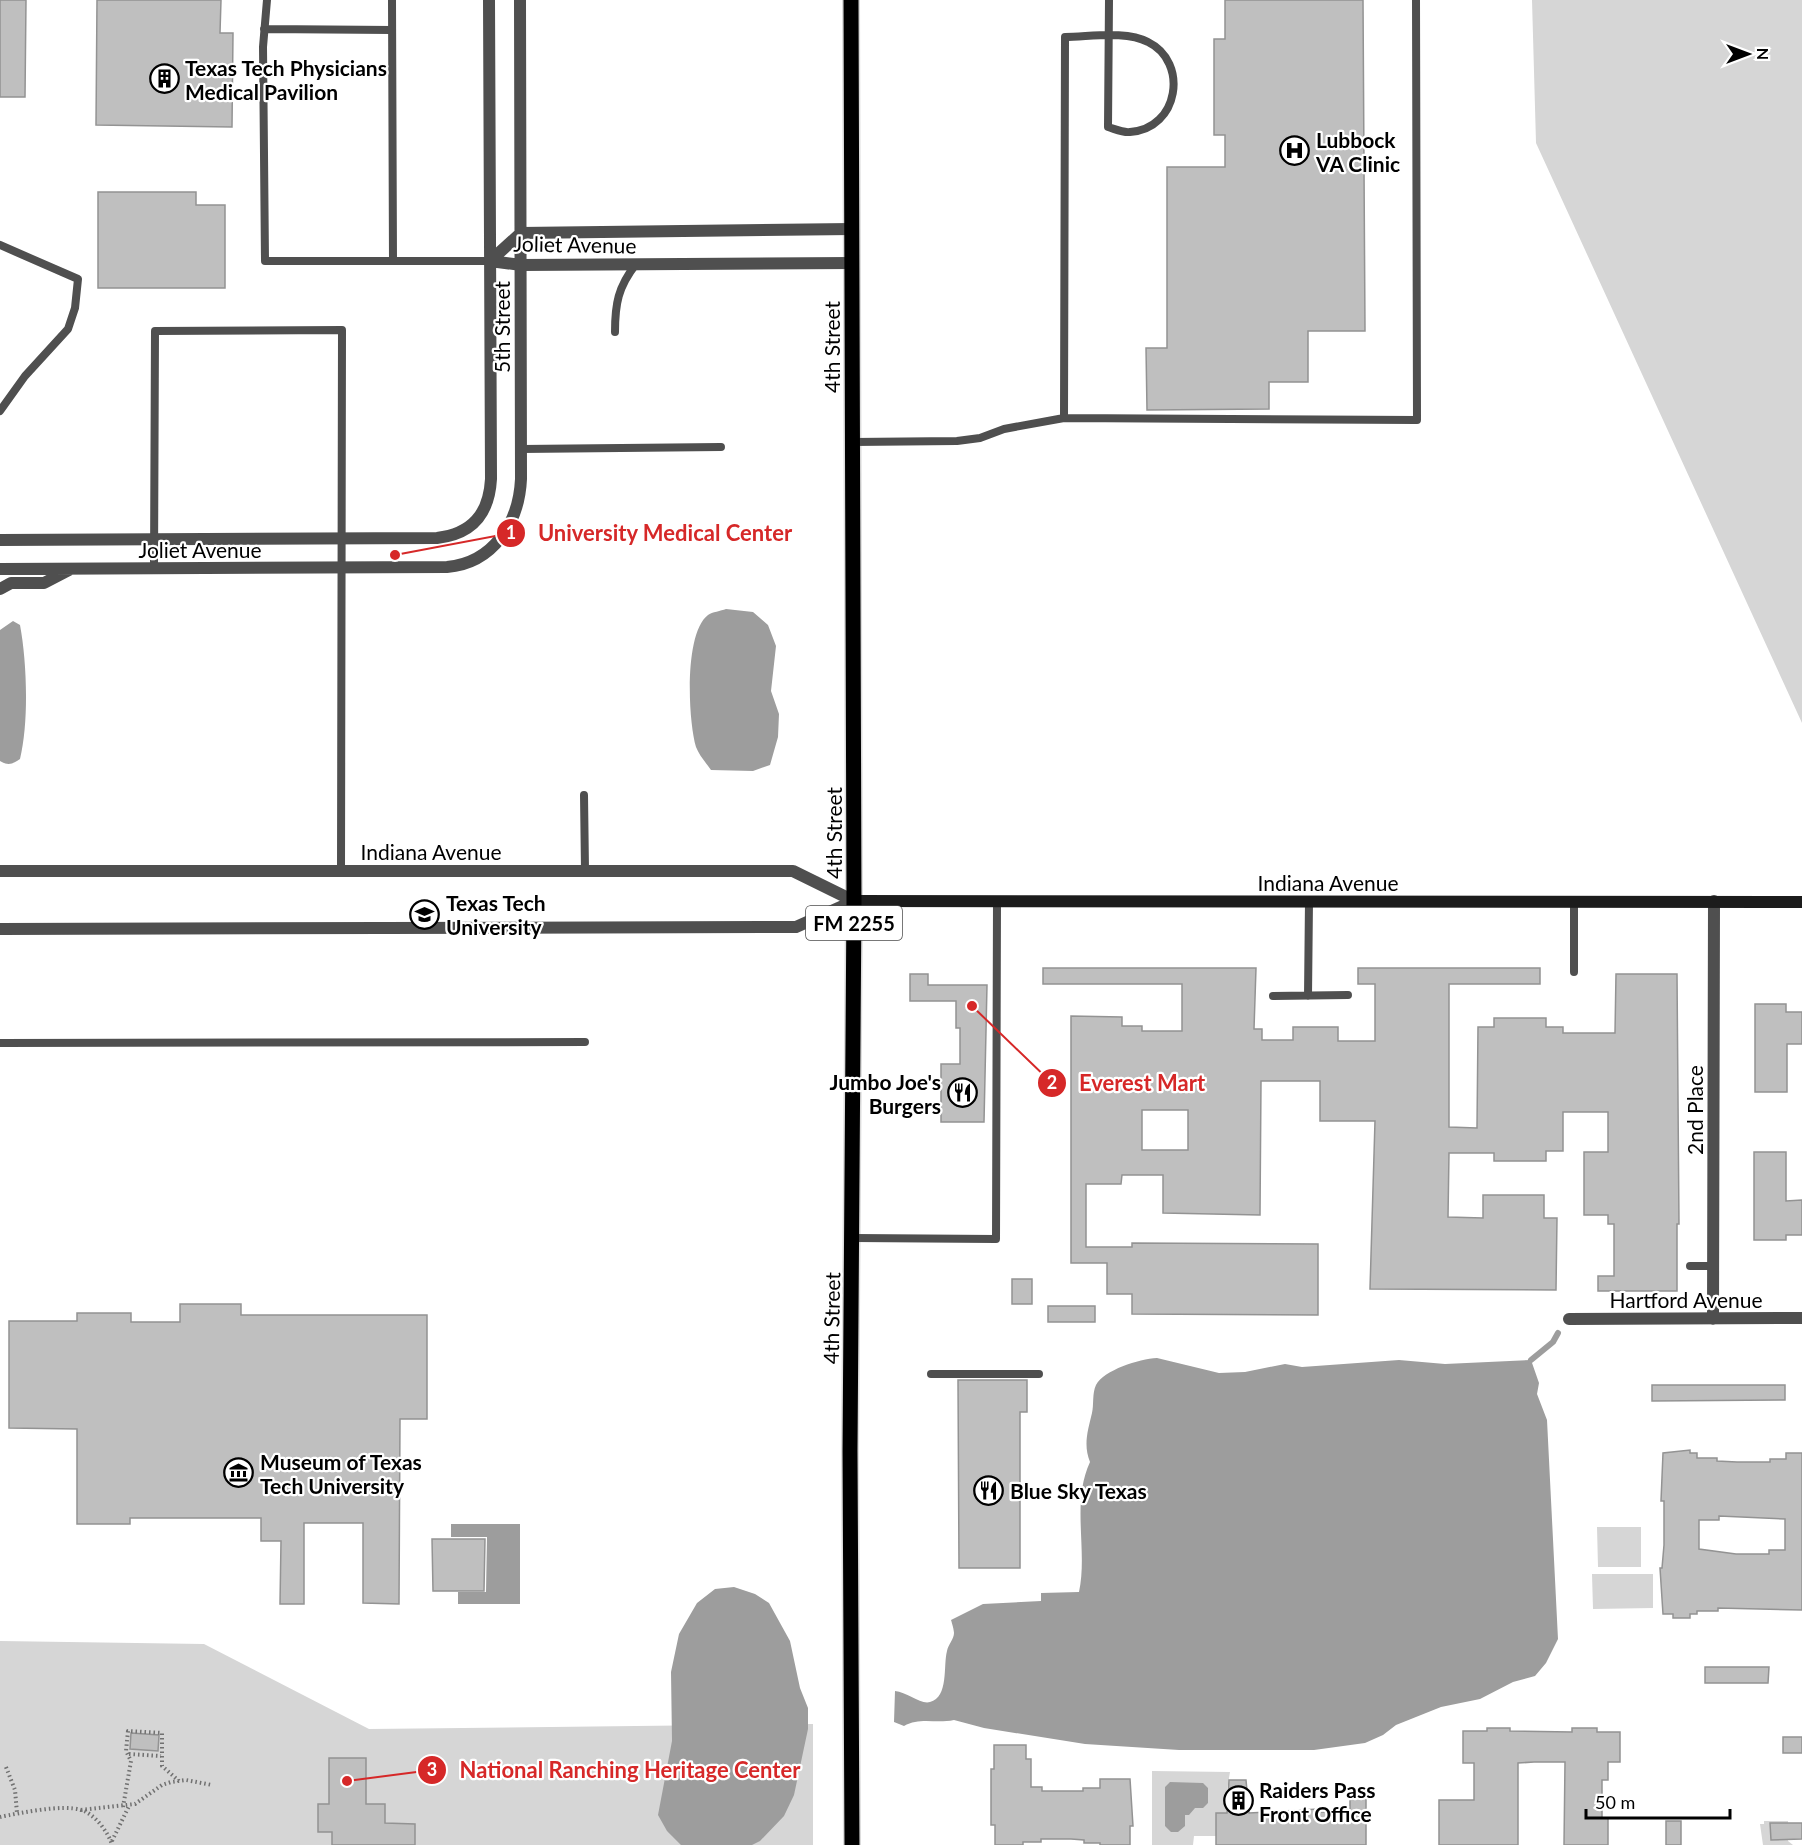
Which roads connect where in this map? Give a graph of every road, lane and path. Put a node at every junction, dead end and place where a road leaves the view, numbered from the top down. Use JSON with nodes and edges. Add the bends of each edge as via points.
{"nodes":[{"id":1,"x":267,"y":0,"type":"edge"},
{"id":2,"x":392,"y":0,"type":"edge"},
{"id":3,"x":489,"y":0,"type":"edge"},
{"id":4,"x":520,"y":0,"type":"edge"},
{"id":5,"x":851,"y":0,"type":"edge"},
{"id":6,"x":1108,"y":0,"type":"edge"},
{"id":7,"x":1416,"y":0,"type":"edge"},
{"id":8,"x":264,"y":29,"type":"junction"},
{"id":9,"x":392,"y":30,"type":"junction"},
{"id":10,"x":1108,"y":37,"type":"junction"},
{"id":11,"x":852,"y":229,"type":"junction"},
{"id":12,"x":521,"y":233,"type":"junction"},
{"id":13,"x":0,"y":245,"type":"edge"},
{"id":14,"x":393,"y":261,"type":"junction"},
{"id":15,"x":490,"y":261,"type":"junction"},
{"id":16,"x":852,"y":263,"type":"junction"},
{"id":17,"x":636,"y":264,"type":"junction"},
{"id":18,"x":521,"y":265,"type":"junction"},
{"id":19,"x":615,"y":332,"type":"dead end"},
{"id":20,"x":0,"y":411,"type":"edge"},
{"id":21,"x":1064,"y":418,"type":"junction"},
{"id":22,"x":853,"y":442,"type":"junction"},
{"id":23,"x":721,"y":447,"type":"dead end"},
{"id":24,"x":521,"y":448,"type":"junction"},
{"id":25,"x":475,"y":524,"type":"joint"},
{"id":26,"x":154,"y":539,"type":"junction"},
{"id":27,"x":342,"y":539,"type":"junction"},
{"id":28,"x":0,"y":540,"type":"edge"},
{"id":29,"x":499,"y":540,"type":"joint"},
{"id":30,"x":154,"y":568,"type":"junction"},
{"id":31,"x":342,"y":568,"type":"junction"},
{"id":32,"x":0,"y":569,"type":"edge"},
{"id":33,"x":71,"y":569,"type":"junction"},
{"id":34,"x":0,"y":589,"type":"edge"},
{"id":35,"x":584,"y":795,"type":"dead end"},
{"id":36,"x":585,"y":870,"type":"junction"},
{"id":37,"x":0,"y":871,"type":"edge"},
{"id":38,"x":341,"y":871,"type":"junction"},
{"id":39,"x":855,"y":901,"type":"junction"},
{"id":40,"x":997,"y":901,"type":"junction"},
{"id":41,"x":1309,"y":901,"type":"junction"},
{"id":42,"x":1574,"y":901,"type":"junction"},
{"id":43,"x":1714,"y":901,"type":"junction"},
{"id":44,"x":1802,"y":902,"type":"edge"},
{"id":45,"x":0,"y":929,"type":"edge"},
{"id":46,"x":1574,"y":972,"type":"dead end"},
{"id":47,"x":1348,"y":995,"type":"dead end"},
{"id":48,"x":1274,"y":996,"type":"dead end"},
{"id":49,"x":1308,"y":996,"type":"junction"},
{"id":50,"x":585,"y":1042,"type":"dead end"},
{"id":51,"x":0,"y":1043,"type":"edge"},
{"id":52,"x":854,"y":1238,"type":"junction"},
{"id":53,"x":1690,"y":1266,"type":"dead end"},
{"id":54,"x":1713,"y":1266,"type":"junction"},
{"id":55,"x":1802,"y":1318,"type":"edge"},
{"id":56,"x":1569,"y":1319,"type":"dead end"},
{"id":57,"x":1713,"y":1319,"type":"junction"},
{"id":58,"x":931,"y":1374,"type":"dead end"},
{"id":59,"x":1039,"y":1374,"type":"dead end"},
{"id":60,"x":129,"y":1754,"type":"junction"},
{"id":61,"x":160,"y":1756,"type":"junction"},
{"id":62,"x":6,"y":1767,"type":"dead end"},
{"id":63,"x":179,"y":1781,"type":"junction"},
{"id":64,"x":212,"y":1785,"type":"dead end"},
{"id":65,"x":129,"y":1806,"type":"junction"},
{"id":66,"x":123,"y":1807,"type":"junction"},
{"id":67,"x":81,"y":1810,"type":"junction"},
{"id":68,"x":17,"y":1814,"type":"junction"},
{"id":69,"x":0,"y":1817,"type":"edge"},
{"id":70,"x":112,"y":1843,"type":"edge"},
{"id":71,"x":852,"y":1845,"type":"edge"}],
"edges":[{"from":1,"to":8,"type":"lane"},
{"from":2,"to":9,"type":"lane"},
{"from":3,"to":15,"type":"street","name":"5th Street"},
{"from":4,"to":12,"type":"street","name":"5th Street"},
{"from":5,"to":11,"type":"main road","name":"4th Street","number":"FM 2255"},
{"from":6,"to":10,"type":"lane"},
{"from":7,"to":21,"type":"lane","via":[[1416,420]]},
{"from":8,"to":9,"type":"lane"},
{"from":8,"to":14,"type":"lane","via":[[265,261]]},
{"from":9,"to":14,"type":"lane"},
{"from":10,"to":10,"type":"lane","via":[[1108,127],[1128,133],[1147,130],[1162,120],[1172,104],[1172,72],[1164,54],[1148,41]]},
{"from":10,"to":21,"type":"lane","via":[[1065,37]]},
{"from":11,"to":12,"type":"street","name":"Joliet Avenue"},
{"from":11,"to":16,"type":"main road","name":"4th Street","number":"FM 2255"},
{"from":12,"to":15,"type":"street","name":"Joliet Avenue"},
{"from":12,"to":18,"type":"street","name":"5th Street"},
{"from":13,"to":20,"type":"lane","via":[[78,279],[68,329],[25,376]]},
{"from":14,"to":15,"type":"lane"},
{"from":15,"to":18,"type":"street","name":"Joliet Avenue"},
{"from":15,"to":25,"type":"street","name":"5th Street","via":[[491,490]]},
{"from":16,"to":17,"type":"street","name":"Joliet Avenue"},
{"from":16,"to":22,"type":"main road","name":"4th Street","number":"FM 2255"},
{"from":17,"to":18,"type":"street","name":"Joliet Avenue"},
{"from":17,"to":19,"type":"lane","via":[[622,280],[616,295]]},
{"from":18,"to":24,"type":"street","name":"5th Street"},
{"from":21,"to":22,"type":"lane","via":[[957,441]]},
{"from":22,"to":39,"type":"main road","name":"4th Street","number":"FM 2255"},
{"from":23,"to":24,"type":"lane"},
{"from":24,"to":29,"type":"street","name":"5th Street","via":[[519,502],[511,524]]},
{"from":25,"to":27,"type":"street","name":"Joliet Avenue","via":[[454,536],[437,538]]},
{"from":26,"to":27,"type":"street","name":"Joliet Avenue"},
{"from":26,"to":27,"type":"lane","via":[[155,331],[342,330]]},
{"from":26,"to":28,"type":"street","name":"Joliet Avenue"},
{"from":26,"to":30,"type":"lane"},
{"from":27,"to":31,"type":"lane"},
{"from":29,"to":31,"type":"street","name":"Joliet Avenue","via":[[471,562],[454,567]]},
{"from":30,"to":31,"type":"street","name":"Joliet Avenue"},
{"from":30,"to":33,"type":"street","name":"Joliet Avenue"},
{"from":31,"to":38,"type":"lane"},
{"from":32,"to":33,"type":"street","name":"Joliet Avenue"},
{"from":33,"to":34,"type":"street","via":[[44,583],[11,583]]},
{"from":35,"to":36,"type":"lane"},
{"from":36,"to":38,"type":"street","name":"Indiana Avenue"},
{"from":36,"to":39,"type":"street","name":"Indiana Avenue","via":[[793,871]]},
{"from":37,"to":38,"type":"street","name":"Indiana Avenue"},
{"from":39,"to":40,"type":"main road","name":"Indiana Avenue"},
{"from":39,"to":45,"type":"street","name":"Indiana Avenue","via":[[796,927]]},
{"from":39,"to":52,"type":"main road","name":"4th Street","number":"FM 2255"},
{"from":40,"to":41,"type":"main road","name":"Indiana Avenue"},
{"from":40,"to":52,"type":"lane","via":[[996,1239]]},
{"from":41,"to":42,"type":"main road","name":"Indiana Avenue"},
{"from":41,"to":49,"type":"lane"},
{"from":42,"to":43,"type":"main road","name":"Indiana Avenue"},
{"from":42,"to":46,"type":"lane"},
{"from":43,"to":44,"type":"main road","name":"Indiana Avenue"},
{"from":43,"to":54,"type":"street","name":"2nd Place"},
{"from":47,"to":49,"type":"lane"},
{"from":48,"to":49,"type":"lane"},
{"from":50,"to":51,"type":"lane"},
{"from":52,"to":71,"type":"main road","name":"4th Street","number":"FM 2255","via":[[850,1451]]},
{"from":53,"to":54,"type":"lane"},
{"from":54,"to":57,"type":"street","name":"2nd Place"},
{"from":55,"to":57,"type":"street","name":"Hartford Avenue"},
{"from":56,"to":57,"type":"street","name":"Hartford Avenue"},
{"from":58,"to":59,"type":"lane"},
{"from":60,"to":61,"type":"path"},
{"from":60,"to":61,"type":"path","via":[[128,1731],[162,1733]]},
{"from":60,"to":66,"type":"path"},
{"from":61,"to":63,"type":"path","via":[[162,1766]]},
{"from":62,"to":68,"type":"path","via":[[15,1790]]},
{"from":63,"to":64,"type":"path"},
{"from":63,"to":65,"type":"path","via":[[162,1785]]},
{"from":65,"to":66,"type":"path"},
{"from":65,"to":70,"type":"path"},
{"from":66,"to":67,"type":"path"},
{"from":67,"to":68,"type":"path"},
{"from":67,"to":70,"type":"path","via":[[97,1821]]},
{"from":68,"to":69,"type":"path"}]}
